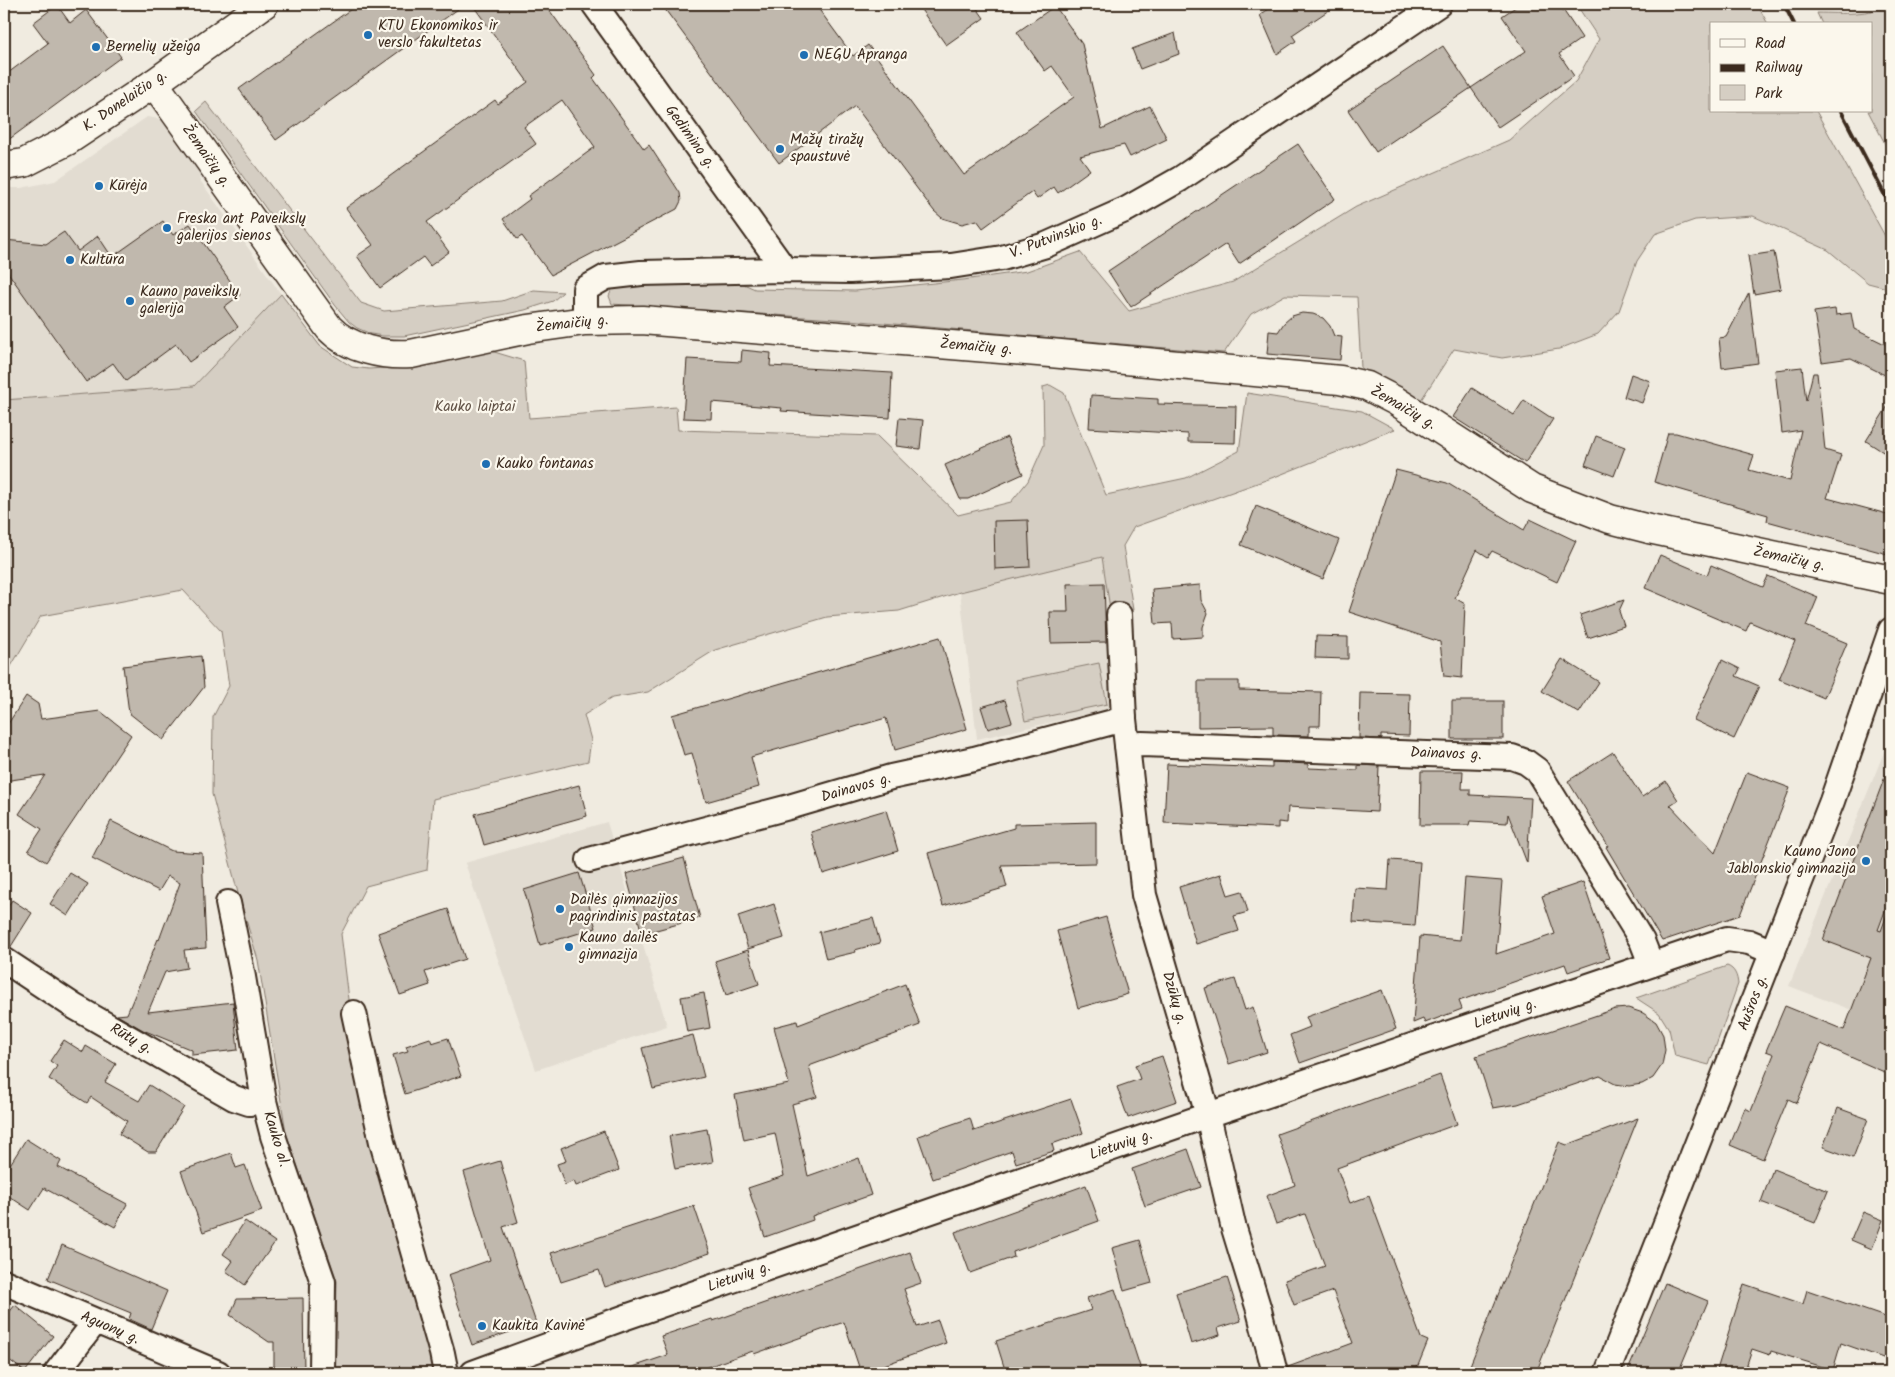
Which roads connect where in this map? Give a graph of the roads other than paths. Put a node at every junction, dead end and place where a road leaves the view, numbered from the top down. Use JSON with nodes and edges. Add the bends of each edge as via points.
{"nodes":[{"id":1,"x":264,"y":4,"type":"edge"},
{"id":2,"x":594,"y":4,"type":"edge"},
{"id":3,"x":1439,"y":4,"type":"edge"},
{"id":4,"x":154,"y":83,"type":"junction"},
{"id":5,"x":4,"y":166,"type":"edge"},
{"id":6,"x":785,"y":270,"type":"junction"},
{"id":7,"x":585,"y":321,"type":"junction"},
{"id":8,"x":1891,"y":580,"type":"edge"},
{"id":9,"x":1118,"y":615,"type":"dead end"},
{"id":10,"x":1891,"y":630,"type":"edge"},
{"id":11,"x":1124,"y":719,"type":"junction"},
{"id":12,"x":1127,"y":745,"type":"junction"},
{"id":13,"x":589,"y":860,"type":"dead end"},
{"id":14,"x":228,"y":903,"type":"dead end"},
{"id":15,"x":1773,"y":952,"type":"junction"},
{"id":16,"x":4,"y":960,"type":"edge"},
{"id":17,"x":1651,"y":964,"type":"junction"},
{"id":18,"x":354,"y":1013,"type":"dead end"},
{"id":19,"x":264,"y":1101,"type":"junction"},
{"id":20,"x":1208,"y":1115,"type":"junction"},
{"id":21,"x":4,"y":1282,"type":"edge"},
{"id":22,"x":95,"y":1322,"type":"junction"},
{"id":23,"x":56,"y":1373,"type":"edge"},
{"id":24,"x":218,"y":1373,"type":"edge"},
{"id":25,"x":322,"y":1373,"type":"edge"},
{"id":26,"x":446,"y":1373,"type":"edge"},
{"id":27,"x":473,"y":1373,"type":"edge"},
{"id":28,"x":1275,"y":1373,"type":"edge"},
{"id":29,"x":1607,"y":1373,"type":"edge"}],
"edges":[{"from":1,"to":4,"type":"street","name":"K. Donelaičio g."},
{"from":2,"to":6,"type":"street","name":"Gedimino g."},
{"from":3,"to":6,"type":"street","name":"V. Putvinskio g.","via":[[1180,179],[1127,209],[1046,245],[1002,258],[951,266]]},
{"from":4,"to":5,"type":"street","name":"K. Donelaičio g.","via":[[67,141],[24,163]]},
{"from":4,"to":7,"type":"street","name":"Žemaičių g.","via":[[339,338],[352,345],[411,354],[528,329]]},
{"from":6,"to":7,"type":"street","name":"V. Putvinskio g.","via":[[641,273],[606,277],[585,289]]},
{"from":7,"to":8,"type":"street","name":"Žemaičių g.","via":[[642,320],[1340,380],[1367,386],[1396,400],[1532,489],[1587,511],[1649,529]]},
{"from":9,"to":11,"type":"street","name":"Dzūkų g."},
{"from":10,"to":15,"type":"street","name":"Aušros g.","via":[[1832,801]]},
{"from":11,"to":12,"type":"street","name":"Dzūkų g."},
{"from":11,"to":13,"type":"street","name":"Dainavos g.","via":[[974,759],[891,777]]},
{"from":12,"to":17,"type":"street","name":"Dainavos g.","via":[[1444,753],[1512,757],[1526,762],[1537,770],[1642,941]]},
{"from":12,"to":20,"type":"street","name":"Dzūkų g.","via":[[1144,895]]},
{"from":14,"to":19,"type":"street","name":"Kauko al."},
{"from":15,"to":17,"type":"street","name":"Lietuvių g.","via":[[1749,942],[1727,939]]},
{"from":15,"to":29,"type":"street","name":"Aušros g."},
{"from":16,"to":19,"type":"street","name":"Rūtų g.","via":[[75,1007],[234,1098],[249,1103]]},
{"from":17,"to":20,"type":"street","name":"Lietuvių g."},
{"from":18,"to":26,"type":"street","via":[[382,1142]]},
{"from":19,"to":25,"type":"street","name":"Kauko al.","via":[[323,1282]]},
{"from":20,"to":27,"type":"street","name":"Lietuvių g."},
{"from":20,"to":28,"type":"street","name":"Dzūkų g.","via":[[1233,1225]]},
{"from":21,"to":22,"type":"street","name":"Aguonų g."},
{"from":22,"to":23,"type":"street"},
{"from":22,"to":24,"type":"street","name":"Aguonų g."}]}
